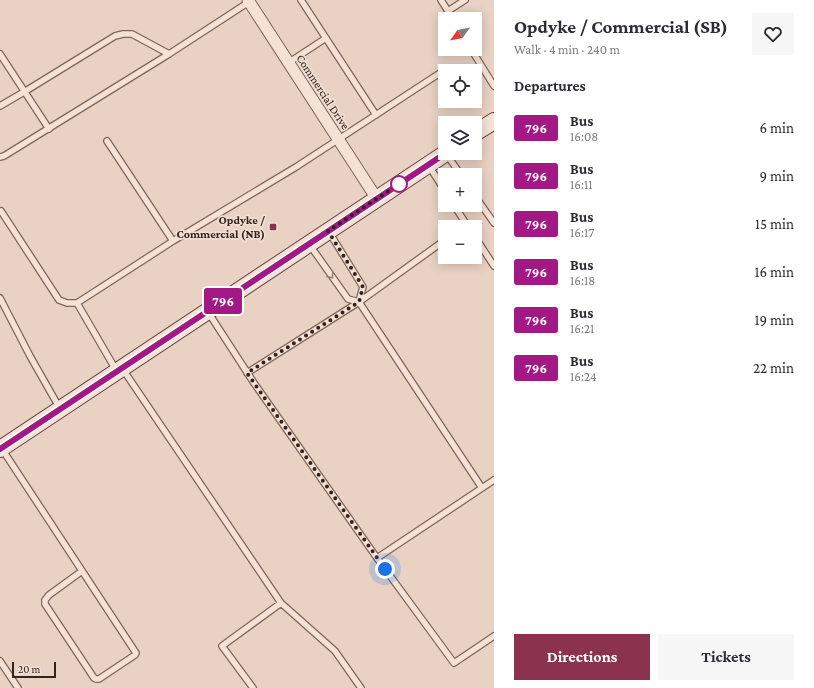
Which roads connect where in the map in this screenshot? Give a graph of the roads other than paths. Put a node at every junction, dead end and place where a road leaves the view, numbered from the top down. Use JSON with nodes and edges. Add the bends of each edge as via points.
{"nodes":[{"id":1,"x":300,"y":0,"type":"edge"},
{"id":2,"x":441,"y":0,"type":"edge"},
{"id":3,"x":465,"y":0,"type":"edge"},
{"id":4,"x":248,"y":1,"type":"edge"},
{"id":5,"x":448,"y":12,"type":"joint"},
{"id":6,"x":326,"y":38,"type":"junction"},
{"id":7,"x":0,"y":54,"type":"edge"},
{"id":8,"x":169,"y":54,"type":"junction"},
{"id":9,"x":475,"y":56,"type":"edge"},
{"id":10,"x":288,"y":63,"type":"junction"},
{"id":11,"x":438,"y":74,"type":"edge"},
{"id":12,"x":494,"y":86,"type":"edge"},
{"id":13,"x":24,"y":92,"type":"junction"},
{"id":14,"x":0,"y":106,"type":"edge"},
{"id":15,"x":376,"y":114,"type":"junction"},
{"id":16,"x":494,"y":121,"type":"edge"},
{"id":17,"x":49,"y":129,"type":"junction"},
{"id":18,"x":482,"y":129,"type":"edge"},
{"id":19,"x":338,"y":139,"type":"junction"},
{"id":20,"x":107,"y":141,"type":"dead end"},
{"id":21,"x":0,"y":157,"type":"edge"},
{"id":22,"x":438,"y":158,"type":"edge"},
{"id":23,"x":428,"y":165,"type":"junction"},
{"id":24,"x":438,"y":180,"type":"edge"},
{"id":25,"x":377,"y":199,"type":"junction"},
{"id":26,"x":482,"y":206,"type":"edge"},
{"id":27,"x":1,"y":211,"type":"dead end"},
{"id":28,"x":494,"y":223,"type":"edge"},
{"id":29,"x":328,"y":231,"type":"junction"},
{"id":30,"x":173,"y":241,"type":"junction"},
{"id":31,"x":308,"y":244,"type":"junction"},
{"id":32,"x":438,"y":245,"type":"edge"},
{"id":33,"x":482,"y":248,"type":"edge"},
{"id":34,"x":494,"y":266,"type":"edge"},
{"id":35,"x":0,"y":298,"type":"edge"},
{"id":36,"x":359,"y":302,"type":"junction"},
{"id":37,"x":77,"y":303,"type":"junction"},
{"id":38,"x":208,"y":311,"type":"junction"},
{"id":39,"x":120,"y":370,"type":"junction"},
{"id":40,"x":247,"y":373,"type":"junction"},
{"id":41,"x":60,"y":410,"type":"junction"},
{"id":42,"x":1,"y":449,"type":"edge"},
{"id":43,"x":494,"y":480,"type":"edge"},
{"id":44,"x":482,"y":488,"type":"junction"},
{"id":45,"x":377,"y":558,"type":"junction"},
{"id":46,"x":82,"y":571,"type":"junction"},
{"id":47,"x":281,"y":603,"type":"junction"},
{"id":48,"x":494,"y":636,"type":"edge"},
{"id":49,"x":0,"y":661,"type":"edge"},
{"id":50,"x":18,"y":688,"type":"edge"},
{"id":51,"x":253,"y":688,"type":"edge"},
{"id":52,"x":361,"y":688,"type":"edge"}],
"edges":[{"from":1,"to":6,"type":"lane"},
{"from":2,"to":5,"type":"lane"},
{"from":3,"to":5,"type":"lane"},
{"from":4,"to":8,"type":"lane"},
{"from":4,"to":10,"type":"street","name":"Commercial Drive"},
{"from":6,"to":10,"type":"lane"},
{"from":6,"to":15,"type":"lane"},
{"from":7,"to":13,"type":"lane"},
{"from":8,"to":13,"type":"lane","via":[[132,34],[115,36]]},
{"from":8,"to":17,"type":"lane"},
{"from":9,"to":12,"type":"lane"},
{"from":10,"to":19,"type":"street","name":"Commercial Drive"},
{"from":11,"to":15,"type":"lane"},
{"from":13,"to":14,"type":"lane"},
{"from":13,"to":17,"type":"lane"},
{"from":15,"to":19,"type":"lane"},
{"from":16,"to":18,"type":"main road"},
{"from":17,"to":21,"type":"lane"},
{"from":19,"to":25,"type":"street","name":"Commercial Drive"},
{"from":19,"to":30,"type":"lane"},
{"from":20,"to":30,"type":"lane"},
{"from":22,"to":23,"type":"main road"},
{"from":23,"to":24,"type":"lane"},
{"from":23,"to":25,"type":"main road"},
{"from":25,"to":29,"type":"main road"},
{"from":26,"to":28,"type":"lane"},
{"from":27,"to":37,"type":"lane","via":[[59,300]]},
{"from":29,"to":31,"type":"main road"},
{"from":29,"to":36,"type":"lane","via":[[363,287]]},
{"from":30,"to":37,"type":"lane"},
{"from":31,"to":36,"type":"lane","one_way":true,"via":[[348,299]]},
{"from":31,"to":38,"type":"main road"},
{"from":32,"to":36,"type":"lane"},
{"from":33,"to":34,"type":"lane"},
{"from":35,"to":41,"type":"lane"},
{"from":36,"to":40,"type":"lane"},
{"from":36,"to":44,"type":"lane"},
{"from":37,"to":39,"type":"lane"},
{"from":38,"to":39,"type":"main road"},
{"from":38,"to":40,"type":"lane"},
{"from":39,"to":41,"type":"main road"},
{"from":39,"to":47,"type":"lane"},
{"from":40,"to":45,"type":"lane"},
{"from":41,"to":42,"type":"main road"},
{"from":42,"to":46,"type":"lane"},
{"from":43,"to":44,"type":"lane"},
{"from":44,"to":45,"type":"lane"},
{"from":45,"to":48,"type":"lane","via":[[454,663]]},
{"from":46,"to":46,"type":"lane","via":[[136,653],[99,679],[94,678],[45,604],[49,595]]},
{"from":47,"to":51,"type":"lane","via":[[222,646]]},
{"from":47,"to":52,"type":"lane","via":[[335,651]]},
{"from":49,"to":50,"type":"lane"}]}
